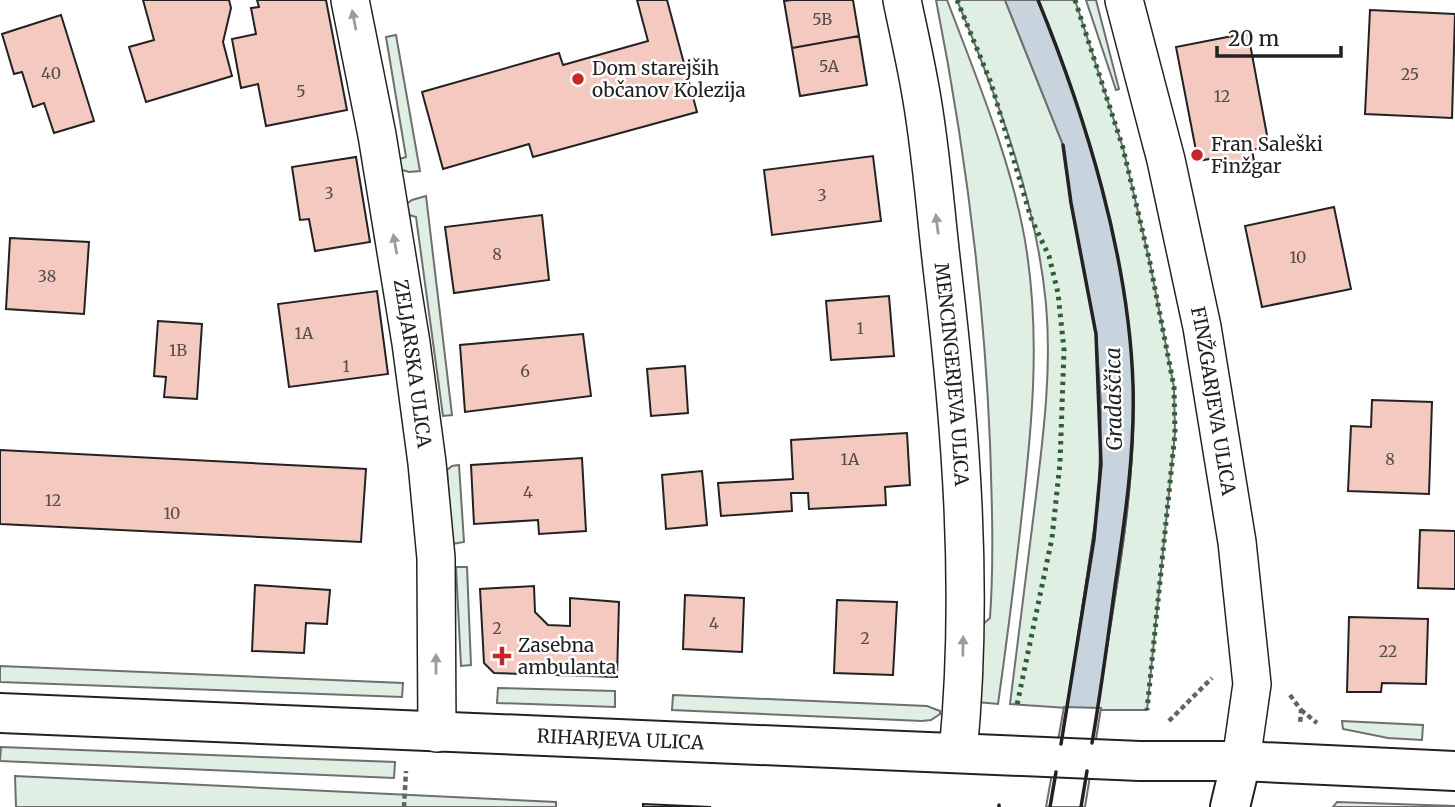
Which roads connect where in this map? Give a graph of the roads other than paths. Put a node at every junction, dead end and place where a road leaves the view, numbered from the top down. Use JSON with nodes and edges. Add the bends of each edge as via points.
{"nodes":[{"id":1,"x":350,"y":0,"type":"edge"},
{"id":2,"x":902,"y":0,"type":"edge"},
{"id":3,"x":1124,"y":0,"type":"edge"},
{"id":4,"x":0,"y":713,"type":"edge"},
{"id":5,"x":437,"y":733,"type":"junction"},
{"id":6,"x":958,"y":753,"type":"junction"},
{"id":7,"x":1241,"y":761,"type":"junction"},
{"id":8,"x":1455,"y":771,"type":"edge"},
{"id":9,"x":1230,"y":807,"type":"edge"}],
"edges":[{"from":5,"to":1,"type":"street","name":"ZELJARSKA ULICA","one_way":true,"via":[[436,558],[427,463],[405,303]]},
{"from":6,"to":2,"type":"street","name":"MENCINGERJEVA ULICA","one_way":true,"via":[[962,493],[952,355],[921,90]]},
{"from":3,"to":7,"type":"street","name":"FINŽGARJEVA ULICA","via":[[1197,301],[1235,529],[1252,684]]},
{"from":4,"to":5,"type":"street","name":"RIHARJEVA ULICA"},
{"from":5,"to":6,"type":"street","name":"RIHARJEVA ULICA"},
{"from":6,"to":7,"type":"street","name":"RIHARJEVA ULICA"},
{"from":7,"to":8,"type":"street","name":"RIHARJEVA ULICA"},
{"from":7,"to":9,"type":"street","name":"FINŽGARJEVA ULICA"}]}
